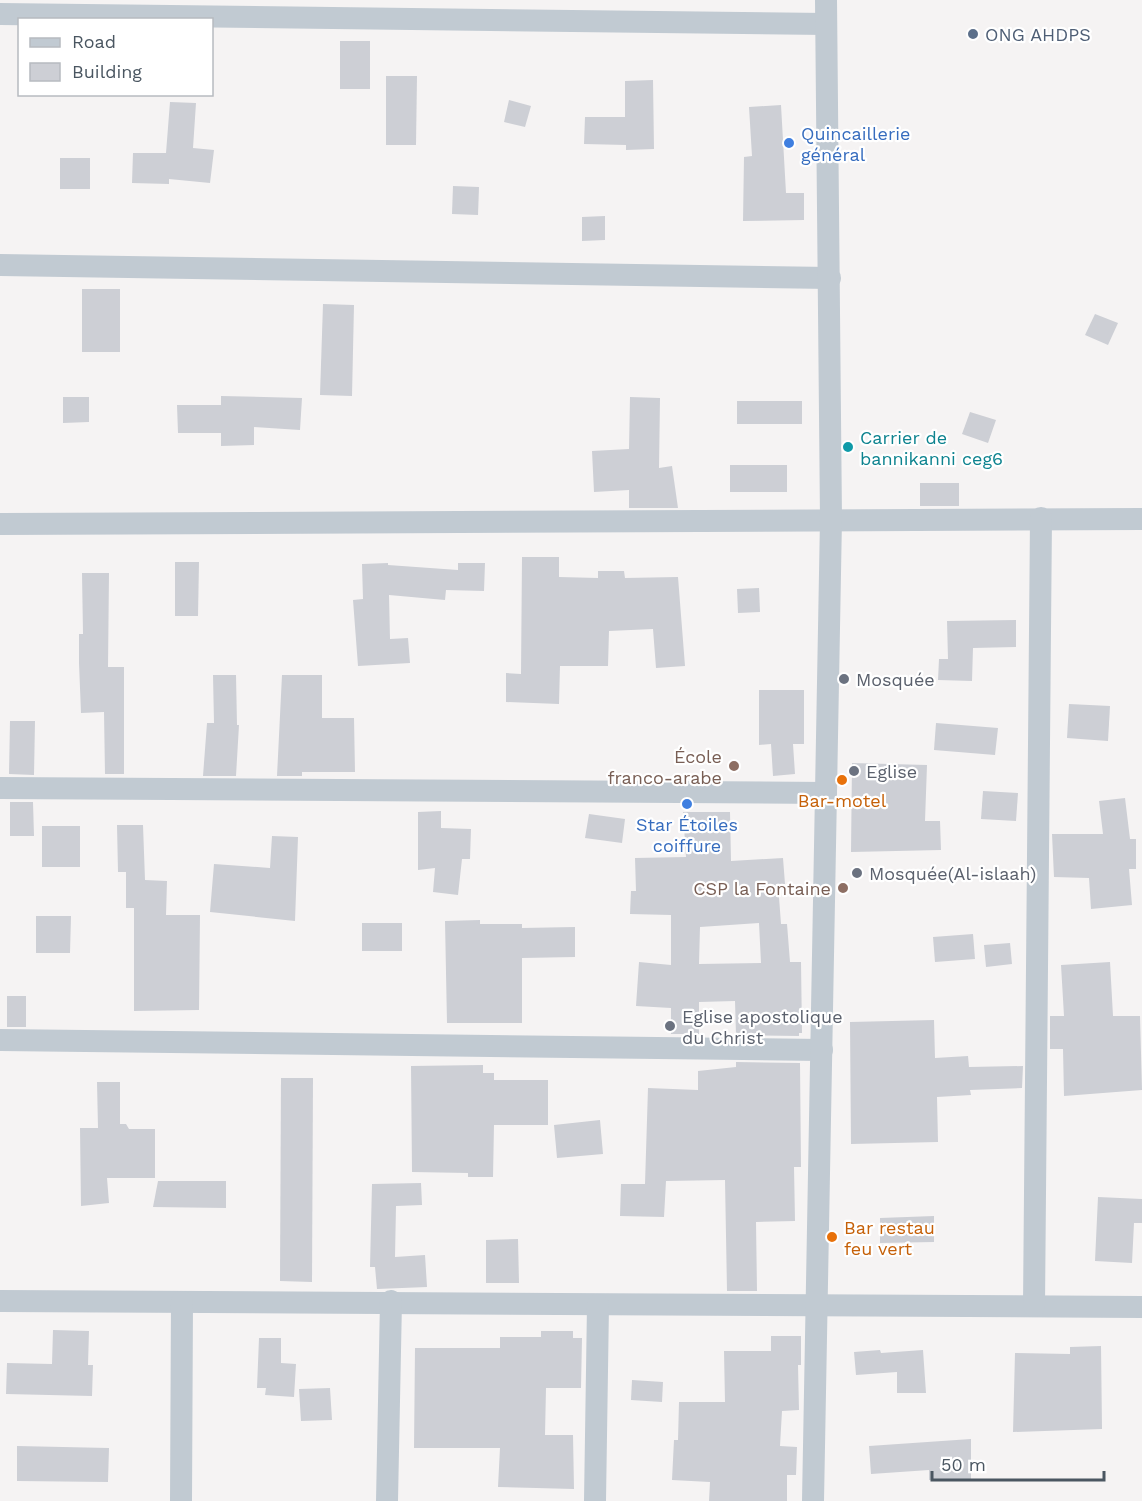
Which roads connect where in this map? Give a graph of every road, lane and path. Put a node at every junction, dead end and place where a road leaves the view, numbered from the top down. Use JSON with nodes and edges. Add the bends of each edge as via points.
{"nodes":[{"id":1,"x":826,"y":0,"type":"edge"},
{"id":2,"x":0,"y":14,"type":"edge"},
{"id":3,"x":826,"y":24,"type":"junction"},
{"id":4,"x":0,"y":265,"type":"edge"},
{"id":5,"x":830,"y":278,"type":"junction"},
{"id":6,"x":1041,"y":518,"type":"junction"},
{"id":7,"x":831,"y":519,"type":"junction"},
{"id":8,"x":1142,"y":519,"type":"edge"},
{"id":9,"x":0,"y":524,"type":"edge"},
{"id":10,"x":0,"y":788,"type":"edge"},
{"id":11,"x":826,"y":793,"type":"junction"},
{"id":12,"x":0,"y":1040,"type":"edge"},
{"id":13,"x":822,"y":1050,"type":"junction"},
{"id":14,"x":0,"y":1301,"type":"edge"},
{"id":15,"x":391,"y":1301,"type":"junction"},
{"id":16,"x":182,"y":1302,"type":"junction"},
{"id":17,"x":598,"y":1305,"type":"junction"},
{"id":18,"x":817,"y":1305,"type":"junction"},
{"id":19,"x":1034,"y":1306,"type":"junction"},
{"id":20,"x":1142,"y":1306,"type":"edge"},
{"id":21,"x":181,"y":1501,"type":"edge"},
{"id":22,"x":387,"y":1501,"type":"edge"},
{"id":23,"x":595,"y":1501,"type":"edge"},
{"id":24,"x":813,"y":1501,"type":"edge"}],
"edges":[{"from":1,"to":3,"type":"street"},
{"from":2,"to":3,"type":"street"},
{"from":3,"to":5,"type":"street"},
{"from":4,"to":5,"type":"street"},
{"from":5,"to":7,"type":"street"},
{"from":6,"to":7,"type":"street"},
{"from":6,"to":8,"type":"street"},
{"from":6,"to":19,"type":"street"},
{"from":7,"to":9,"type":"street"},
{"from":7,"to":11,"type":"street"},
{"from":10,"to":11,"type":"street"},
{"from":11,"to":13,"type":"street"},
{"from":12,"to":13,"type":"street"},
{"from":13,"to":18,"type":"street"},
{"from":14,"to":16,"type":"street"},
{"from":15,"to":16,"type":"street"},
{"from":15,"to":17,"type":"street"},
{"from":15,"to":22,"type":"street"},
{"from":16,"to":21,"type":"street"},
{"from":17,"to":18,"type":"street"},
{"from":17,"to":23,"type":"street"},
{"from":18,"to":19,"type":"street"},
{"from":18,"to":24,"type":"street"},
{"from":19,"to":20,"type":"street"}]}
